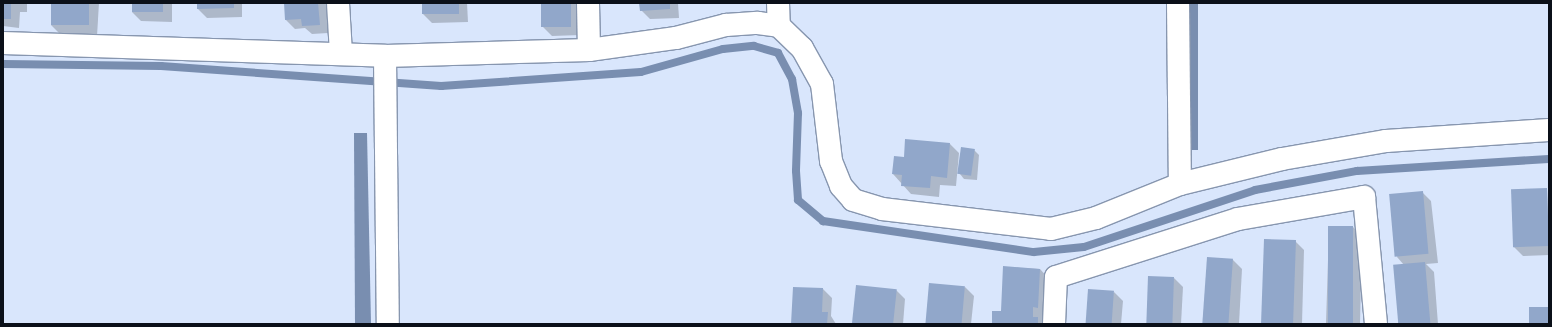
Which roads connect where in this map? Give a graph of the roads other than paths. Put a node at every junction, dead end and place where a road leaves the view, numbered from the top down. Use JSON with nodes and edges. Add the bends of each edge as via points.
{"nodes":[{"id":1,"x":338,"y":3,"type":"edge"},
{"id":2,"x":588,"y":3,"type":"edge"},
{"id":3,"x":778,"y":3,"type":"edge"},
{"id":4,"x":1178,"y":3,"type":"edge"},
{"id":5,"x":779,"y":26,"type":"junction"},
{"id":6,"x":3,"y":43,"type":"edge"},
{"id":7,"x":589,"y":50,"type":"junction"},
{"id":8,"x":341,"y":53,"type":"junction"},
{"id":9,"x":385,"y":62,"type":"junction"},
{"id":10,"x":1549,"y":130,"type":"edge"},
{"id":11,"x":1180,"y":184,"type":"junction"},
{"id":12,"x":388,"y":324,"type":"edge"},
{"id":13,"x":1054,"y":324,"type":"edge"},
{"id":14,"x":1376,"y":324,"type":"edge"}],
"edges":[{"from":1,"to":8,"type":"street"},
{"from":2,"to":7,"type":"street"},
{"from":3,"to":5,"type":"street"},
{"from":4,"to":11,"type":"street"},
{"from":5,"to":7,"type":"street","via":[[758,23],[726,25],[676,38]]},
{"from":5,"to":11,"type":"street","via":[[802,48],[822,84],[831,161],[841,186],[853,200],[882,209],[1051,229],[1096,218]]},
{"from":6,"to":8,"type":"street"},
{"from":7,"to":9,"type":"street"},
{"from":8,"to":9,"type":"street"},
{"from":9,"to":12,"type":"street"},
{"from":10,"to":11,"type":"street","via":[[1386,141],[1282,159]]},
{"from":13,"to":14,"type":"street","via":[[1056,277],[1238,219],[1364,197]]}]}
